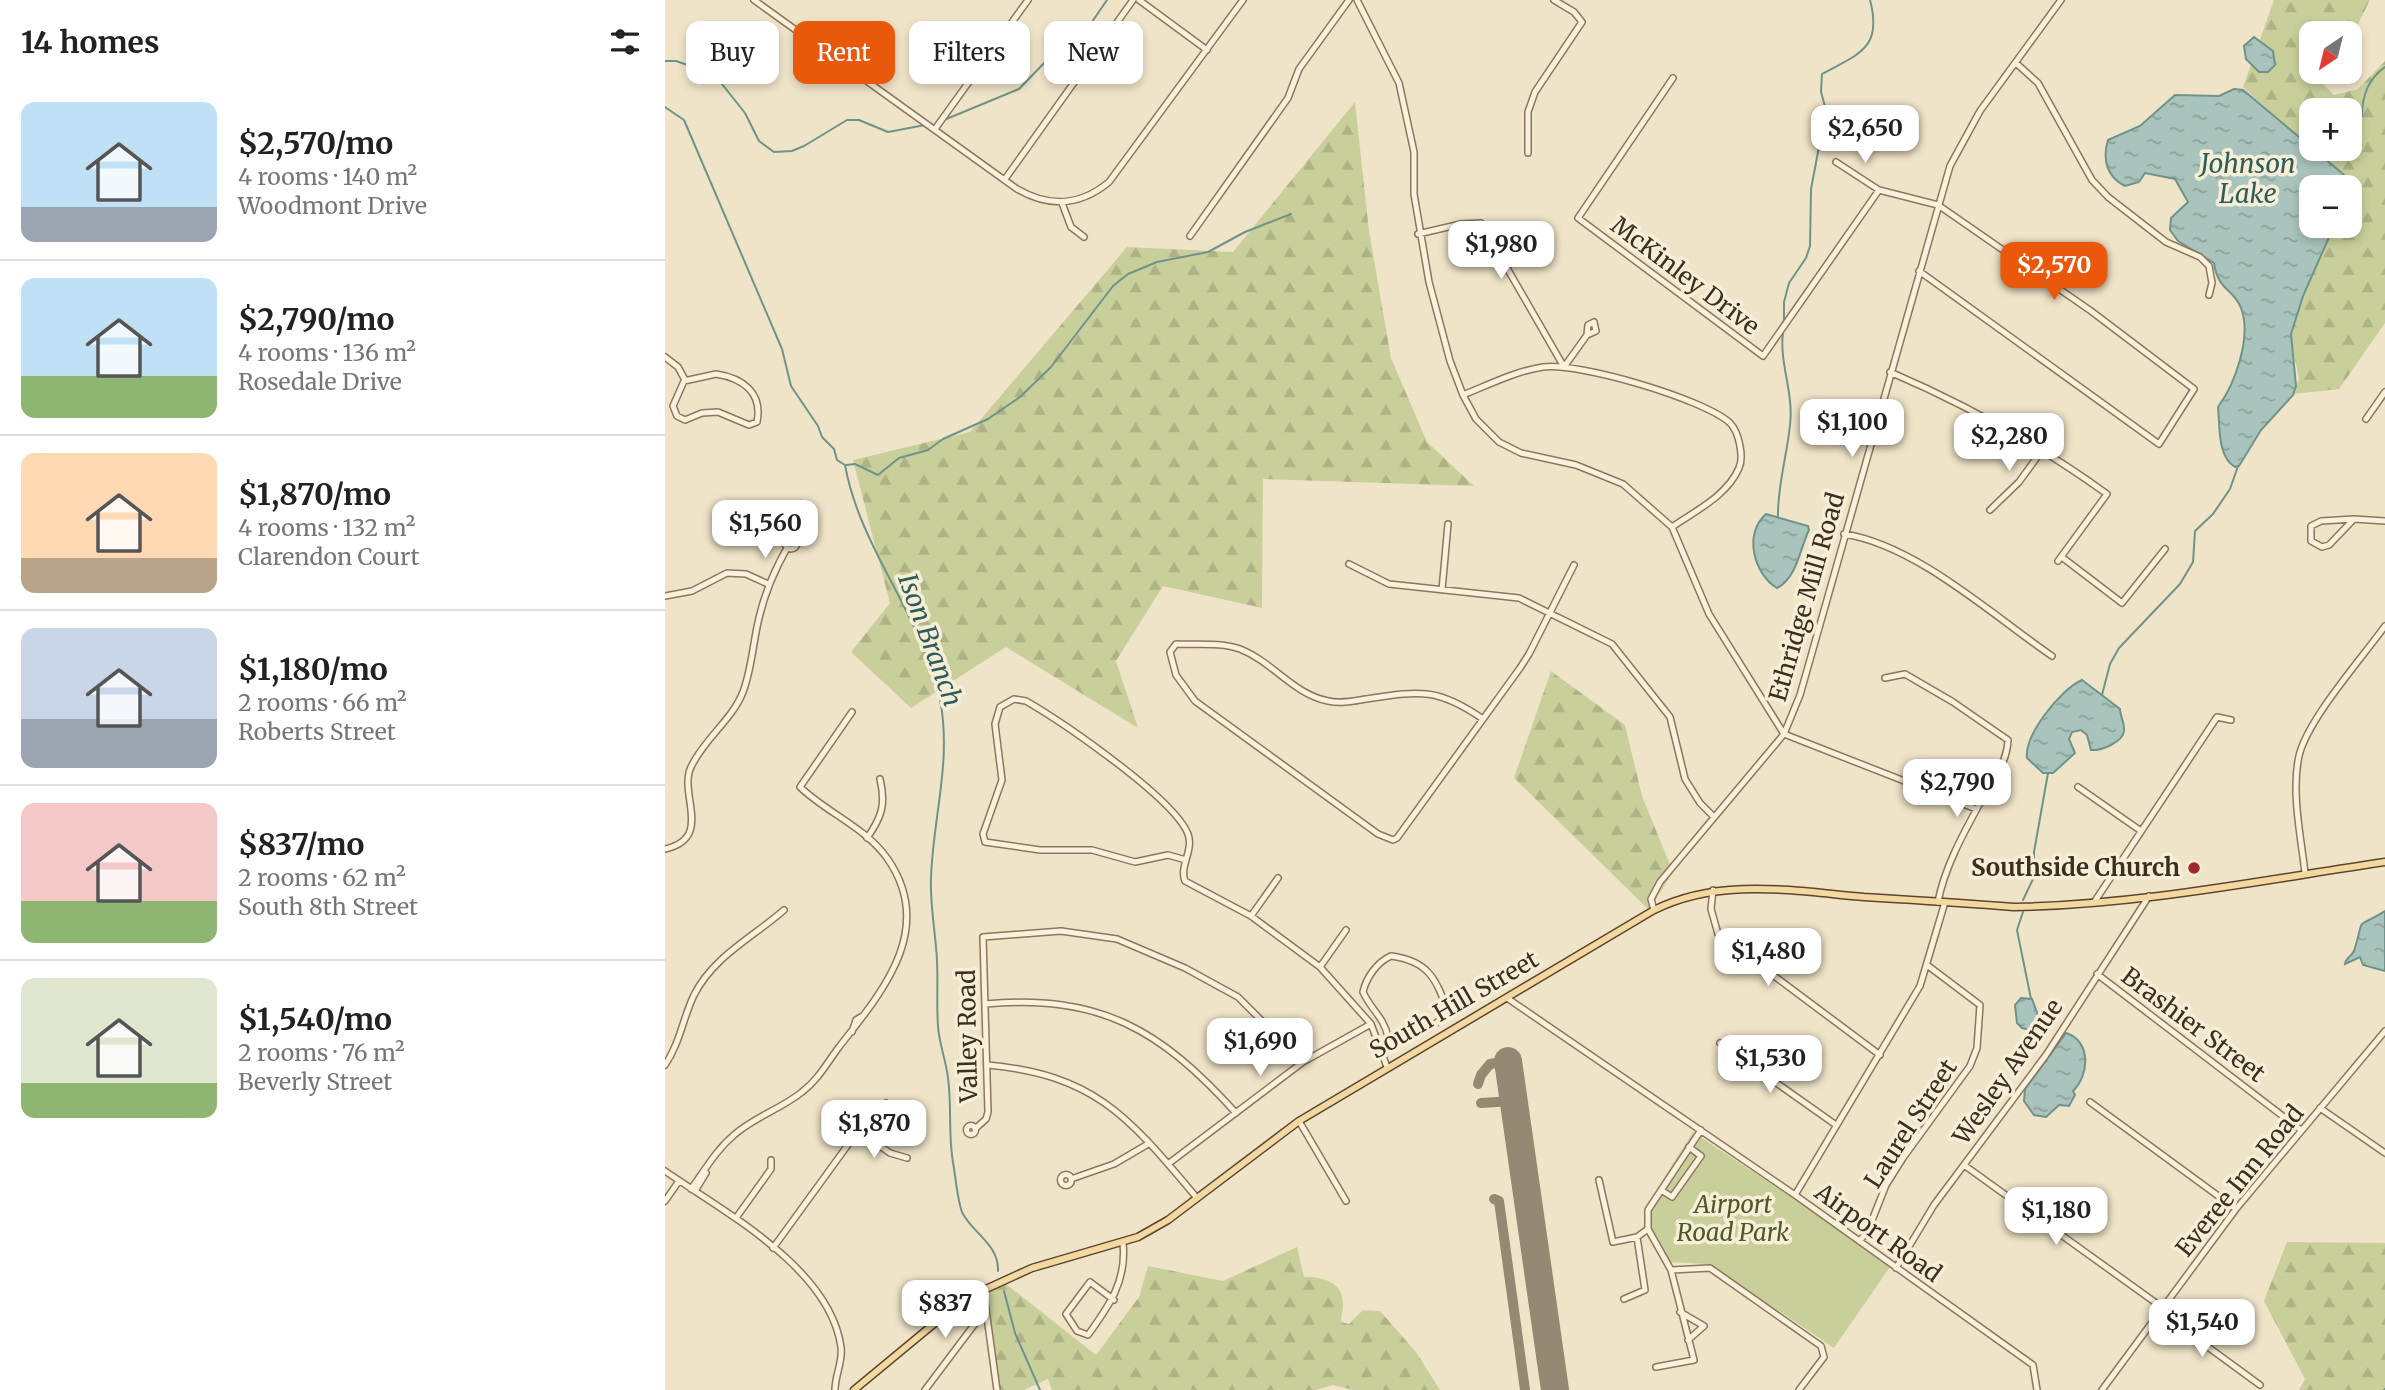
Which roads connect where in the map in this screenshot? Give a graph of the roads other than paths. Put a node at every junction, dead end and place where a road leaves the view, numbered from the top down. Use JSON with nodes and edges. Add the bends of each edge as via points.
{"nodes":[{"id":1,"x":754,"y":0,"type":"edge"},
{"id":2,"x":1028,"y":0,"type":"edge"},
{"id":3,"x":1133,"y":0,"type":"edge"},
{"id":4,"x":1139,"y":0,"type":"edge"},
{"id":5,"x":1243,"y":0,"type":"edge"},
{"id":6,"x":1349,"y":0,"type":"edge"},
{"id":7,"x":1357,"y":0,"type":"edge"},
{"id":8,"x":1554,"y":0,"type":"edge"},
{"id":9,"x":2061,"y":0,"type":"edge"},
{"id":10,"x":1207,"y":50,"type":"junction"},
{"id":11,"x":2016,"y":63,"type":"junction"},
{"id":12,"x":1673,"y":78,"type":"dead end"},
{"id":13,"x":935,"y":129,"type":"junction"},
{"id":14,"x":1528,"y":153,"type":"dead end"},
{"id":15,"x":1836,"y":162,"type":"dead end"},
{"id":16,"x":1005,"y":179,"type":"junction"},
{"id":17,"x":1879,"y":190,"type":"junction"},
{"id":18,"x":1062,"y":203,"type":"junction"},
{"id":19,"x":1938,"y":205,"type":"junction"},
{"id":20,"x":1418,"y":234,"type":"junction"},
{"id":21,"x":1191,"y":236,"type":"dead end"},
{"id":22,"x":1084,"y":237,"type":"dead end"},
{"id":23,"x":1919,"y":271,"type":"junction"},
{"id":24,"x":2209,"y":295,"type":"dead end"},
{"id":25,"x":1587,"y":335,"type":"dead end"},
{"id":26,"x":665,"y":357,"type":"edge"},
{"id":27,"x":1564,"y":367,"type":"junction"},
{"id":28,"x":1890,"y":372,"type":"junction"},
{"id":29,"x":685,"y":380,"type":"junction"},
{"id":30,"x":2385,"y":391,"type":"edge"},
{"id":31,"x":1463,"y":396,"type":"junction"},
{"id":32,"x":2367,"y":419,"type":"dead end"},
{"id":33,"x":2043,"y":449,"type":"junction"},
{"id":34,"x":1990,"y":510,"type":"dead end"},
{"id":35,"x":2354,"y":519,"type":"junction"},
{"id":36,"x":2385,"y":521,"type":"edge"},
{"id":37,"x":1447,"y":524,"type":"dead end"},
{"id":38,"x":1672,"y":527,"type":"junction"},
{"id":39,"x":1844,"y":534,"type":"junction"},
{"id":40,"x":787,"y":548,"type":"dead end"},
{"id":41,"x":2165,"y":549,"type":"dead end"},
{"id":42,"x":1349,"y":564,"type":"dead end"},
{"id":43,"x":1574,"y":565,"type":"dead end"},
{"id":44,"x":768,"y":584,"type":"junction"},
{"id":45,"x":1441,"y":590,"type":"junction"},
{"id":46,"x":665,"y":596,"type":"edge"},
{"id":47,"x":1551,"y":612,"type":"junction"},
{"id":48,"x":2385,"y":626,"type":"edge"},
{"id":49,"x":2052,"y":656,"type":"dead end"},
{"id":50,"x":1885,"y":678,"type":"dead end"},
{"id":51,"x":852,"y":712,"type":"dead end"},
{"id":52,"x":1483,"y":719,"type":"junction"},
{"id":53,"x":2231,"y":720,"type":"dead end"},
{"id":54,"x":1784,"y":734,"type":"junction"},
{"id":55,"x":880,"y":779,"type":"dead end"},
{"id":56,"x":2078,"y":787,"type":"dead end"},
{"id":57,"x":1976,"y":809,"type":"junction"},
{"id":58,"x":1714,"y":817,"type":"junction"},
{"id":59,"x":2141,"y":831,"type":"junction"},
{"id":60,"x":867,"y":838,"type":"junction"},
{"id":61,"x":665,"y":849,"type":"edge"},
{"id":62,"x":1186,"y":860,"type":"junction"},
{"id":63,"x":2385,"y":862,"type":"edge"},
{"id":64,"x":2305,"y":873,"type":"junction"},
{"id":65,"x":1278,"y":878,"type":"dead end"},
{"id":66,"x":1713,"y":890,"type":"junction"},
{"id":67,"x":2148,"y":896,"type":"junction"},
{"id":68,"x":2095,"y":901,"type":"junction"},
{"id":69,"x":1941,"y":902,"type":"junction"},
{"id":70,"x":784,"y":910,"type":"dead end"},
{"id":71,"x":1654,"y":910,"type":"junction"},
{"id":72,"x":1251,"y":916,"type":"junction"},
{"id":73,"x":1346,"y":930,"type":"dead end"},
{"id":74,"x":1927,"y":965,"type":"junction"},
{"id":75,"x":1320,"y":967,"type":"junction"},
{"id":76,"x":2097,"y":974,"type":"junction"},
{"id":77,"x":1507,"y":998,"type":"junction"},
{"id":78,"x":985,"y":1004,"type":"junction"},
{"id":79,"x":1441,"y":1020,"type":"junction"},
{"id":80,"x":1371,"y":1024,"type":"junction"},
{"id":81,"x":2385,"y":1031,"type":"edge"},
{"id":82,"x":1447,"y":1032,"type":"junction"},
{"id":83,"x":1720,"y":1043,"type":"dead end"},
{"id":84,"x":1881,"y":1055,"type":"junction"},
{"id":85,"x":1303,"y":1062,"type":"junction"},
{"id":86,"x":665,"y":1065,"type":"edge"},
{"id":87,"x":988,"y":1065,"type":"junction"},
{"id":88,"x":1387,"y":1067,"type":"junction"},
{"id":89,"x":2090,"y":1102,"type":"dead end"},
{"id":90,"x":886,"y":1103,"type":"dead end"},
{"id":91,"x":2320,"y":1108,"type":"junction"},
{"id":92,"x":1236,"y":1112,"type":"junction"},
{"id":93,"x":1299,"y":1121,"type":"junction"},
{"id":94,"x":1836,"y":1125,"type":"junction"},
{"id":95,"x":975,"y":1129,"type":"dead end"},
{"id":96,"x":1700,"y":1130,"type":"junction"},
{"id":97,"x":2301,"y":1130,"type":"junction"},
{"id":98,"x":858,"y":1131,"type":"junction"},
{"id":99,"x":1148,"y":1144,"type":"junction"},
{"id":100,"x":1689,"y":1147,"type":"junction"},
{"id":101,"x":2385,"y":1153,"type":"edge"},
{"id":102,"x":907,"y":1158,"type":"dead end"},
{"id":103,"x":771,"y":1160,"type":"dead end"},
{"id":104,"x":1168,"y":1164,"type":"junction"},
{"id":105,"x":1964,"y":1165,"type":"junction"},
{"id":106,"x":665,"y":1171,"type":"edge"},
{"id":107,"x":1071,"y":1179,"type":"dead end"},
{"id":108,"x":1599,"y":1180,"type":"dead end"},
{"id":109,"x":679,"y":1181,"type":"junction"},
{"id":110,"x":693,"y":1190,"type":"junction"},
{"id":111,"x":1661,"y":1190,"type":"junction"},
{"id":112,"x":1795,"y":1195,"type":"junction"},
{"id":113,"x":1197,"y":1198,"type":"junction"},
{"id":114,"x":665,"y":1201,"type":"edge"},
{"id":115,"x":1346,"y":1201,"type":"dead end"},
{"id":116,"x":2236,"y":1209,"type":"junction"},
{"id":117,"x":736,"y":1218,"type":"junction"},
{"id":118,"x":1648,"y":1229,"type":"junction"},
{"id":119,"x":1636,"y":1237,"type":"junction"},
{"id":120,"x":1859,"y":1241,"type":"junction"},
{"id":121,"x":1123,"y":1243,"type":"junction"},
{"id":122,"x":773,"y":1248,"type":"junction"},
{"id":123,"x":1896,"y":1268,"type":"junction"},
{"id":124,"x":1671,"y":1270,"type":"junction"},
{"id":125,"x":983,"y":1288,"type":"junction"},
{"id":126,"x":1624,"y":1298,"type":"dead end"},
{"id":127,"x":1114,"y":1300,"type":"junction"},
{"id":128,"x":986,"y":1309,"type":"junction"},
{"id":129,"x":2161,"y":1310,"type":"junction"},
{"id":130,"x":1680,"y":1311,"type":"junction"},
{"id":131,"x":1688,"y":1340,"type":"junction"},
{"id":132,"x":1656,"y":1367,"type":"dead end"},
{"id":133,"x":2260,"y":1385,"type":"dead end"},
{"id":134,"x":835,"y":1390,"type":"edge"},
{"id":135,"x":854,"y":1390,"type":"edge"},
{"id":136,"x":925,"y":1390,"type":"edge"},
{"id":137,"x":997,"y":1390,"type":"edge"},
{"id":138,"x":1799,"y":1390,"type":"edge"},
{"id":139,"x":2038,"y":1390,"type":"edge"},
{"id":140,"x":2102,"y":1390,"type":"edge"}],
"edges":[{"from":1,"to":13,"type":"street"},
{"from":2,"to":13,"type":"street"},
{"from":3,"to":16,"type":"street"},
{"from":4,"to":10,"type":"street"},
{"from":5,"to":10,"type":"street"},
{"from":6,"to":21,"type":"street","via":[[1299,69],[1288,98]]},
{"from":7,"to":20,"type":"street","via":[[1399,83],[1409,119]]},
{"from":8,"to":14,"type":"street","via":[[1582,22],[1535,92],[1528,112]]},
{"from":9,"to":11,"type":"street","name":"Ethridge Mill Road"},
{"from":10,"to":18,"type":"street","via":[[1109,182],[1090,196]]},
{"from":11,"to":19,"type":"street","name":"Ethridge Mill Road","via":[[1961,142]]},
{"from":11,"to":24,"type":"street","via":[[2038,83],[2092,180],[2108,197],[2165,242],[2200,257],[2209,266]]},
{"from":12,"to":17,"type":"street","name":"McKinley Drive","via":[[1578,218],[1763,356]]},
{"from":13,"to":16,"type":"street"},
{"from":15,"to":17,"type":"street"},
{"from":16,"to":18,"type":"street","via":[[1037,199]]},
{"from":17,"to":19,"type":"street"},
{"from":18,"to":22,"type":"street","via":[[1071,228]]},
{"from":19,"to":23,"type":"street","name":"Ethridge Mill Road"},
{"from":19,"to":23,"type":"street","via":[[2194,389],[2159,444]]},
{"from":20,"to":27,"type":"street","via":[[1481,223]]},
{"from":20,"to":31,"type":"street"},
{"from":23,"to":28,"type":"street","name":"Ethridge Mill Road"},
{"from":25,"to":27,"type":"street"},
{"from":26,"to":29,"type":"street"},
{"from":27,"to":31,"type":"street","via":[[1544,367]]},
{"from":27,"to":38,"type":"street","via":[[1656,390],[1700,406],[1731,424],[1740,444],[1740,467],[1720,494]]},
{"from":28,"to":33,"type":"street","via":[[1956,401]]},
{"from":28,"to":39,"type":"street","name":"Ethridge Mill Road"},
{"from":29,"to":29,"type":"street","via":[[716,374],[746,384],[755,397],[757,422],[749,425],[718,412],[685,420],[677,416],[673,406]]},
{"from":30,"to":32,"type":"street"},
{"from":31,"to":38,"type":"street","via":[[1476,419],[1499,442],[1623,484]]},
{"from":33,"to":34,"type":"street","via":[[2019,482]]},
{"from":33,"to":41,"type":"street","via":[[2108,494],[2061,559],[2122,603]]},
{"from":35,"to":35,"type":"street","via":[[2311,526],[2311,541],[2329,545]]},
{"from":35,"to":36,"type":"street"},
{"from":37,"to":45,"type":"street"},
{"from":38,"to":54,"type":"street","via":[[1710,614]]},
{"from":39,"to":49,"type":"street","via":[[1892,549],[1926,567]]},
{"from":39,"to":54,"type":"street","name":"Ethridge Mill Road","via":[[1800,695]]},
{"from":40,"to":44,"type":"street"},
{"from":42,"to":45,"type":"street","via":[[1379,582]]},
{"from":43,"to":47,"type":"street"},
{"from":44,"to":46,"type":"street","via":[[746,574],[727,573],[691,591]]},
{"from":44,"to":61,"type":"street","via":[[739,700],[690,768],[691,828],[682,840]]},
{"from":45,"to":47,"type":"street","via":[[1505,595]]},
{"from":47,"to":52,"type":"street","via":[[1529,654]]},
{"from":47,"to":58,"type":"street","via":[[1612,643],[1632,665],[1670,717],[1685,779]]},
{"from":48,"to":64,"type":"street","via":[[2320,714],[2299,752],[2296,771]]},
{"from":50,"to":57,"type":"street","via":[[1905,674],[1989,725],[2008,742],[2004,762]]},
{"from":51,"to":60,"type":"street","via":[[800,787]]},
{"from":52,"to":52,"type":"street","via":[[1398,838],[1386,839],[1195,701],[1176,675],[1170,652],[1176,644],[1231,647],[1249,653],[1320,699],[1346,702],[1425,692],[1456,700]]},
{"from":53,"to":59,"type":"street","via":[[2217,717]]},
{"from":54,"to":57,"type":"street"},
{"from":54,"to":58,"type":"street","name":"Ethridge Mill Road"},
{"from":55,"to":60,"type":"street","via":[[882,814]]},
{"from":56,"to":59,"type":"street"},
{"from":57,"to":69,"type":"street","via":[[1941,886]]},
{"from":58,"to":71,"type":"street","name":"Ethridge Mill Road","via":[[1660,882],[1651,899]]},
{"from":59,"to":68,"type":"street"},
{"from":60,"to":110,"type":"street","via":[[897,874],[907,925],[900,960],[813,1083],[736,1133]]},
{"from":62,"to":62,"type":"street","via":[[1188,834],[1139,782],[1022,699],[1000,707],[995,724],[1002,780],[983,840],[1027,849],[1092,850],[1135,862],[1168,855]]},
{"from":62,"to":72,"type":"street","via":[[1183,876],[1187,884]]},
{"from":63,"to":64,"type":"main road","name":"South Hill Street"},
{"from":64,"to":67,"type":"main road","name":"South Hill Street"},
{"from":65,"to":72,"type":"street"},
{"from":66,"to":69,"type":"main road","name":"South Hill Street"},
{"from":66,"to":71,"type":"main road","name":"South Hill Street","via":[[1688,894]]},
{"from":66,"to":84,"type":"street","via":[[1711,909],[1718,934]]},
{"from":67,"to":68,"type":"main road","name":"South Hill Street"},
{"from":67,"to":76,"type":"street","name":"Wesley Avenue"},
{"from":68,"to":69,"type":"main road","name":"South Hill Street","via":[[2014,907]]},
{"from":69,"to":74,"type":"street"},
{"from":70,"to":86,"type":"street","via":[[722,956],[706,975]]},
{"from":71,"to":77,"type":"main road","name":"South Hill Street"},
{"from":72,"to":75,"type":"street"},
{"from":73,"to":75,"type":"street"},
{"from":74,"to":84,"type":"street"},
{"from":74,"to":120,"type":"street","name":"Laurel Street","via":[[1980,1004],[1977,1048],[1970,1066],[1886,1185]]},
{"from":75,"to":80,"type":"street"},
{"from":76,"to":97,"type":"street","name":"Brashier Street"},
{"from":76,"to":105,"type":"street","name":"Wesley Avenue","via":[[2046,1055]]},
{"from":77,"to":82,"type":"main road","name":"South Hill Street"},
{"from":77,"to":96,"type":"street","name":"Airport Road"},
{"from":78,"to":85,"type":"street","name":"Valley Road","via":[[983,937],[1061,931],[1117,939],[1238,997]]},
{"from":78,"to":87,"type":"street","name":"Valley Road"},
{"from":78,"to":92,"type":"street","via":[[1060,1003],[1133,1027],[1179,1055]]},
{"from":79,"to":79,"type":"street","via":[[1448,1012],[1435,976],[1406,958],[1383,959],[1365,983],[1363,992],[1381,1014],[1388,1037],[1404,1040]]},
{"from":79,"to":82,"type":"street"},
{"from":80,"to":85,"type":"street"},
{"from":80,"to":88,"type":"street"},
{"from":81,"to":91,"type":"street","name":"Everee Inn Road"},
{"from":82,"to":88,"type":"main road","name":"South Hill Street"},
{"from":83,"to":94,"type":"street"},
{"from":84,"to":94,"type":"street"},
{"from":85,"to":92,"type":"street"},
{"from":87,"to":95,"type":"street","name":"Valley Road","via":[[988,1112]]},
{"from":87,"to":99,"type":"street","via":[[1025,1069],[1086,1089],[1132,1125]]},
{"from":88,"to":93,"type":"main road","name":"South Hill Street"},
{"from":89,"to":116,"type":"street"},
{"from":90,"to":98,"type":"street"},
{"from":91,"to":97,"type":"street","name":"Everee Inn Road"},
{"from":91,"to":101,"type":"street"},
{"from":92,"to":104,"type":"street"},
{"from":93,"to":113,"type":"main road","name":"South Hill Street"},
{"from":93,"to":115,"type":"street"},
{"from":94,"to":112,"type":"street"},
{"from":96,"to":100,"type":"street"},
{"from":96,"to":112,"type":"street","name":"Airport Road"},
{"from":97,"to":116,"type":"street","name":"Everee Inn Road"},
{"from":98,"to":102,"type":"street","via":[[890,1153]]},
{"from":98,"to":122,"type":"street"},
{"from":99,"to":104,"type":"street"},
{"from":99,"to":107,"type":"street","via":[[1114,1164]]},
{"from":100,"to":111,"type":"street"},
{"from":100,"to":111,"type":"street","via":[[1701,1156],[1672,1197]]},
{"from":103,"to":117,"type":"street","via":[[771,1169]]},
{"from":104,"to":113,"type":"street"},
{"from":105,"to":123,"type":"street","name":"Wesley Avenue"},
{"from":105,"to":129,"type":"street"},
{"from":106,"to":109,"type":"street"},
{"from":108,"to":119,"type":"street","via":[[1613,1242]]},
{"from":109,"to":110,"type":"street"},
{"from":109,"to":114,"type":"street"},
{"from":110,"to":117,"type":"street"},
{"from":111,"to":118,"type":"street","via":[[1648,1210]]},
{"from":112,"to":120,"type":"street","name":"Airport Road"},
{"from":113,"to":121,"type":"main road","name":"South Hill Street","via":[[1168,1220]]},
{"from":116,"to":129,"type":"street","name":"Everee Inn Road"},
{"from":117,"to":122,"type":"street"},
{"from":118,"to":119,"type":"street"},
{"from":118,"to":124,"type":"street"},
{"from":119,"to":126,"type":"street","via":[[1645,1290]]},
{"from":120,"to":123,"type":"street","name":"Airport Road"},
{"from":121,"to":125,"type":"main road","name":"South Hill Street","via":[[1032,1268]]},
{"from":121,"to":127,"type":"street","via":[[1123,1272]]},
{"from":122,"to":134,"type":"street","via":[[823,1301],[834,1322],[841,1349]]},
{"from":123,"to":139,"type":"street","name":"Airport Road","via":[[2033,1365]]},
{"from":124,"to":130,"type":"street"},
{"from":124,"to":138,"type":"street","via":[[1710,1269],[1821,1346],[1823,1357]]},
{"from":125,"to":128,"type":"street"},
{"from":125,"to":135,"type":"main road","name":"South Hill Street","via":[[947,1310]]},
{"from":127,"to":127,"type":"street","via":[[1088,1335],[1077,1331],[1066,1314],[1090,1282]]},
{"from":128,"to":136,"type":"street"},
{"from":128,"to":137,"type":"street"},
{"from":129,"to":133,"type":"street"},
{"from":129,"to":140,"type":"street","name":"Everee Inn Road"},
{"from":130,"to":131,"type":"street"},
{"from":130,"to":131,"type":"street","via":[[1705,1326]]},
{"from":131,"to":132,"type":"street","via":[[1694,1360]]}]}
